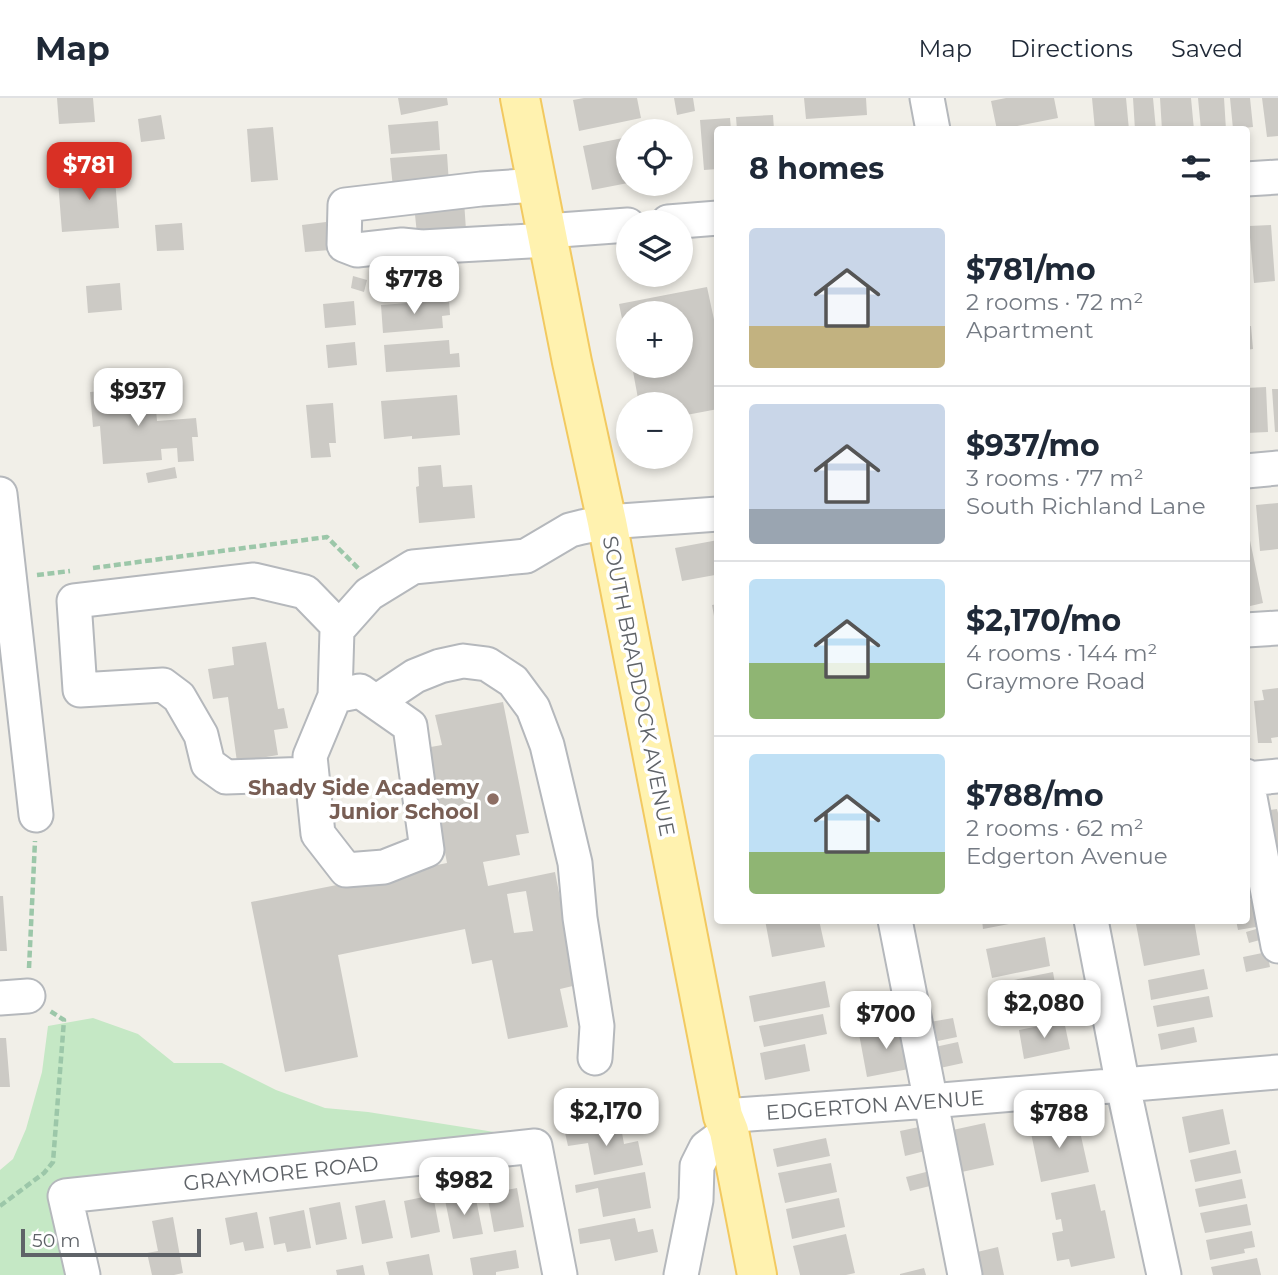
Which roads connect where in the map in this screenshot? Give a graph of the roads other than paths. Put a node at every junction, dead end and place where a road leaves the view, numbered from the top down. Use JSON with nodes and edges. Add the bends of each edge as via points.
{"nodes":[{"id":1,"x":520,"y":98,"type":"edge"},
{"id":2,"x":927,"y":98,"type":"edge"},
{"id":3,"x":932,"y":126,"type":"edge"},
{"id":4,"x":1278,"y":177,"type":"edge"},
{"id":5,"x":1250,"y":179,"type":"edge"},
{"id":6,"x":537,"y":185,"type":"junction"},
{"id":7,"x":714,"y":218,"type":"edge"},
{"id":8,"x":693,"y":220,"type":"edge"},
{"id":9,"x":616,"y":226,"type":"edge"},
{"id":10,"x":547,"y":235,"type":"junction"},
{"id":11,"x":1278,"y":468,"type":"edge"},
{"id":12,"x":1250,"y":471,"type":"edge"},
{"id":13,"x":0,"y":494,"type":"edge"},
{"id":14,"x":714,"y":514,"type":"edge"},
{"id":15,"x":607,"y":522,"type":"junction"},
{"id":16,"x":339,"y":627,"type":"junction"},
{"id":17,"x":1278,"y":628,"type":"edge"},
{"id":18,"x":1250,"y":631,"type":"edge"},
{"id":19,"x":335,"y":696,"type":"junction"},
{"id":20,"x":376,"y":702,"type":"junction"},
{"id":21,"x":312,"y":774,"type":"junction"},
{"id":22,"x":1278,"y":776,"type":"edge"},
{"id":23,"x":1250,"y":778,"type":"edge"},
{"id":24,"x":1250,"y":798,"type":"edge"},
{"id":25,"x":36,"y":815,"type":"road end"},
{"id":26,"x":896,"y":924,"type":"edge"},
{"id":27,"x":1092,"y":924,"type":"edge"},
{"id":28,"x":1277,"y":935,"type":"edge"},
{"id":29,"x":595,"y":1058,"type":"dead end"},
{"id":30,"x":1278,"y":1072,"type":"edge"},
{"id":31,"x":1123,"y":1086,"type":"junction"},
{"id":32,"x":930,"y":1101,"type":"junction"},
{"id":33,"x":726,"y":1124,"type":"junction"},
{"id":34,"x":83,"y":1275,"type":"edge"},
{"id":35,"x":561,"y":1275,"type":"edge"},
{"id":36,"x":681,"y":1275,"type":"edge"},
{"id":37,"x":757,"y":1275,"type":"edge"},
{"id":38,"x":965,"y":1275,"type":"edge"},
{"id":39,"x":1164,"y":1275,"type":"edge"}],
"edges":[{"from":1,"to":6,"type":"main road","name":"SOUTH BRADDOCK AVENUE"},
{"from":2,"to":3,"type":"street"},
{"from":4,"to":5,"type":"street"},
{"from":6,"to":10,"type":"main road","name":"SOUTH BRADDOCK AVENUE"},
{"from":6,"to":10,"type":"street","via":[[345,205],[344,245],[357,250],[402,244],[422,247]]},
{"from":7,"to":8,"type":"street"},
{"from":9,"to":10,"type":"street"},
{"from":10,"to":15,"type":"main road","name":"SOUTH BRADDOCK AVENUE"},
{"from":11,"to":12,"type":"street"},
{"from":13,"to":25,"type":"street"},
{"from":14,"to":15,"type":"street"},
{"from":15,"to":16,"type":"street","via":[[570,530],[526,556],[413,567],[369,594]]},
{"from":15,"to":33,"type":"main road","name":"SOUTH BRADDOCK AVENUE"},
{"from":16,"to":19,"type":"street"},
{"from":16,"to":21,"type":"street","via":[[305,592],[254,580],[74,601],[80,690],[163,685],[179,697],[201,735],[208,764],[226,776]]},
{"from":17,"to":18,"type":"street"},
{"from":19,"to":20,"type":"street","via":[[360,691]]},
{"from":19,"to":21,"type":"street","via":[[310,756]]},
{"from":20,"to":21,"type":"street","via":[[410,726],[427,850],[384,867],[346,870],[318,834]]},
{"from":20,"to":29,"type":"street","via":[[415,676],[463,661],[487,664],[513,681],[533,708],[547,745],[575,863],[597,1026]]},
{"from":22,"to":23,"type":"street"},
{"from":24,"to":28,"type":"street"},
{"from":26,"to":32,"type":"street"},
{"from":27,"to":31,"type":"street"},
{"from":30,"to":31,"type":"street","name":"EDGERTON AVENUE"},
{"from":31,"to":32,"type":"street","name":"EDGERTON AVENUE"},
{"from":31,"to":39,"type":"street"},
{"from":32,"to":33,"type":"street","name":"EDGERTON AVENUE"},
{"from":32,"to":38,"type":"street"},
{"from":33,"to":36,"type":"street","via":[[697,1166],[696,1200]]},
{"from":33,"to":37,"type":"main road","name":"SOUTH BRADDOCK AVENUE"},
{"from":34,"to":35,"type":"street","name":"GRAYMORE ROAD","via":[[65,1196],[535,1146]]}]}
